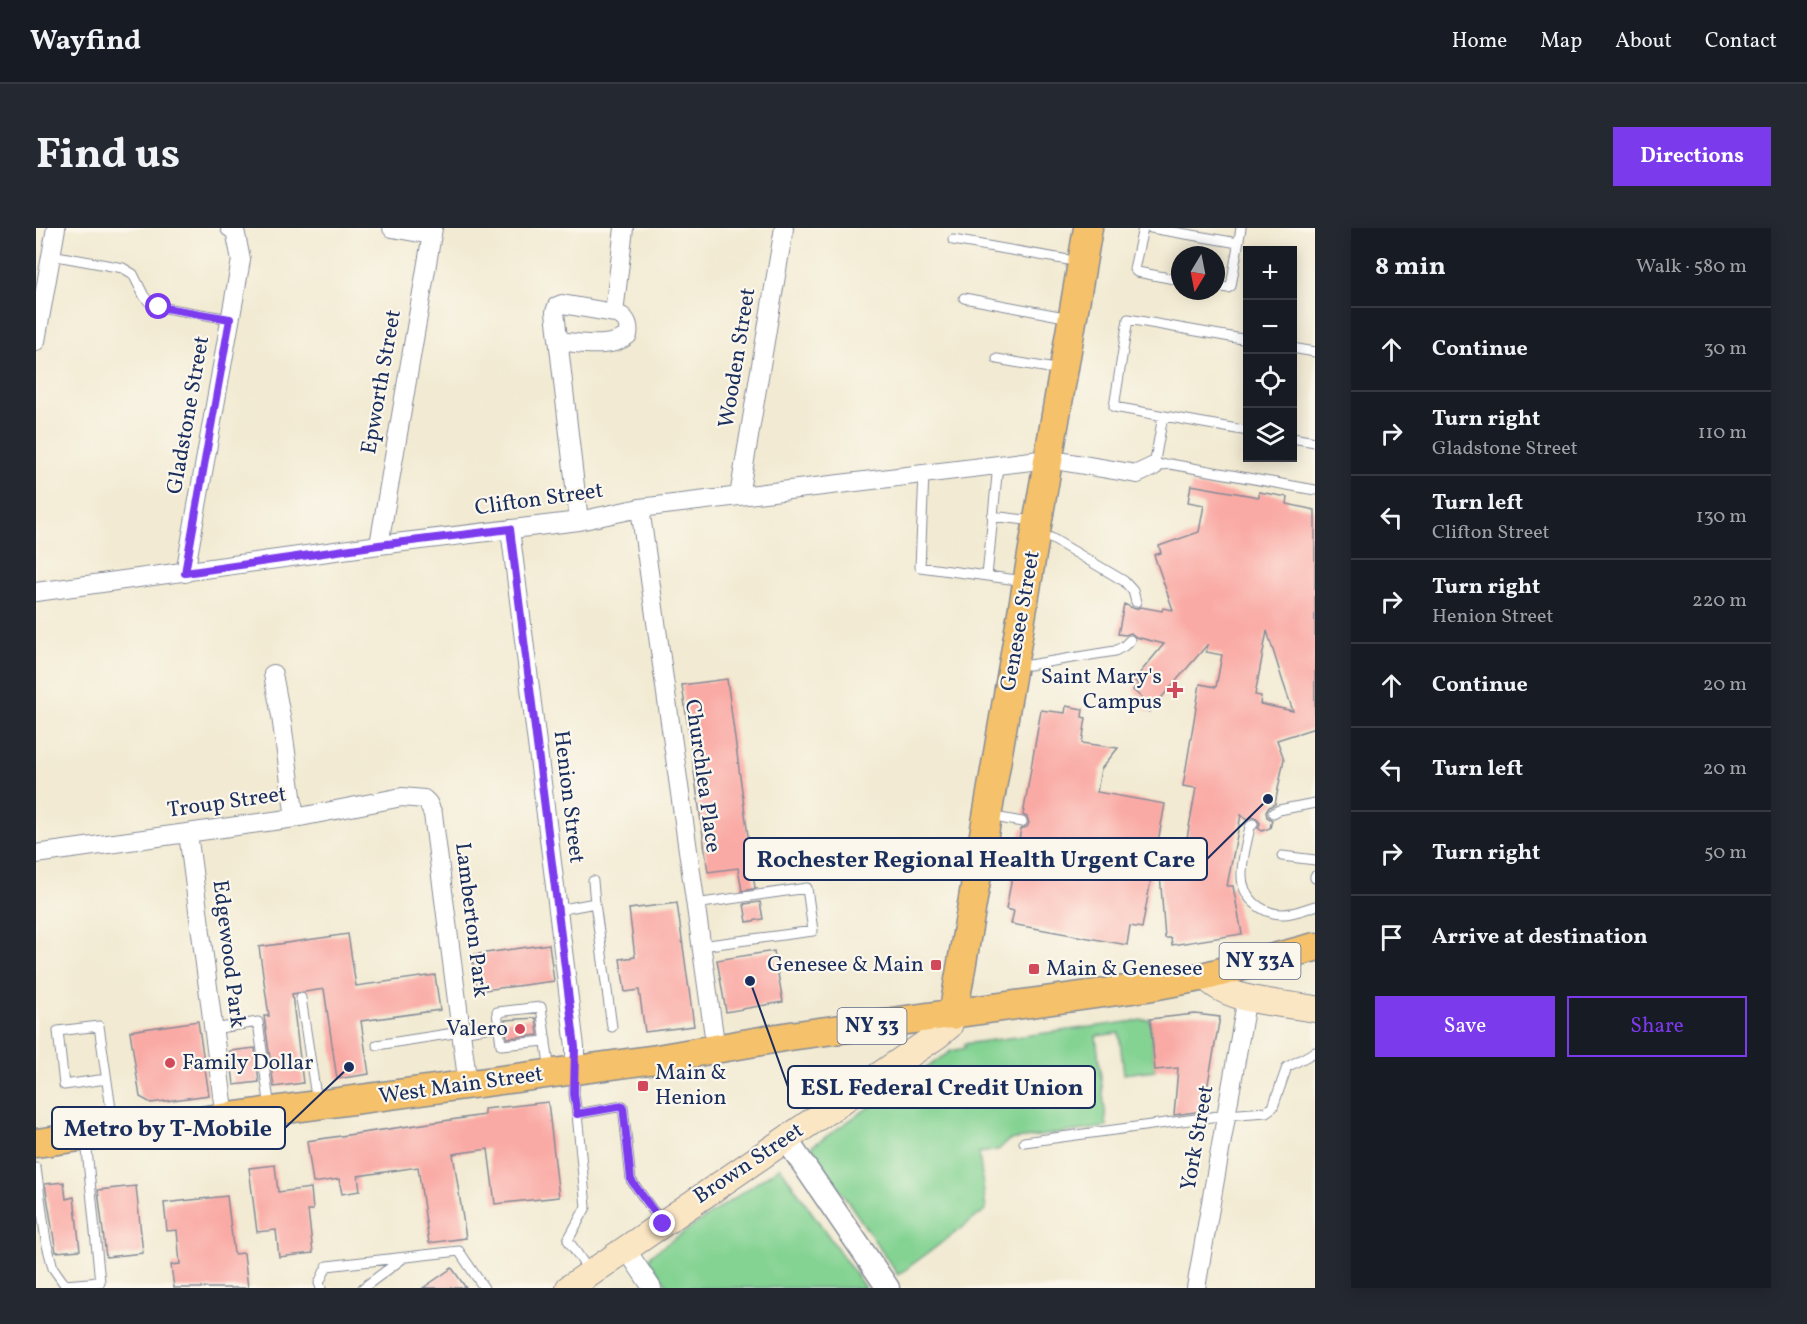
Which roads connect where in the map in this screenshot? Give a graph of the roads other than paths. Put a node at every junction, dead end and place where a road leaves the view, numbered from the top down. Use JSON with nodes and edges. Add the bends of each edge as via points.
{"nodes":[{"id":1,"x":56,"y":228,"type":"edge"},
{"id":2,"x":392,"y":228,"type":"edge"},
{"id":3,"x":624,"y":228,"type":"edge"},
{"id":4,"x":784,"y":228,"type":"edge"},
{"id":5,"x":1088,"y":228,"type":"edge"},
{"id":6,"x":1143,"y":228,"type":"edge"},
{"id":7,"x":1151,"y":228,"type":"edge"},
{"id":8,"x":1241,"y":228,"type":"edge"},
{"id":9,"x":232,"y":229,"type":"edge"},
{"id":10,"x":432,"y":231,"type":"edge"},
{"id":11,"x":952,"y":240,"type":"dead end"},
{"id":12,"x":1239,"y":243,"type":"junction"},
{"id":13,"x":51,"y":255,"type":"junction"},
{"id":14,"x":1082,"y":263,"type":"junction"},
{"id":15,"x":1171,"y":278,"type":"edge"},
{"id":16,"x":1225,"y":288,"type":"edge"},
{"id":17,"x":964,"y":298,"type":"dead end"},
{"id":18,"x":614,"y":313,"type":"junction"},
{"id":19,"x":1072,"y":318,"type":"junction"},
{"id":20,"x":230,"y":319,"type":"junction"},
{"id":21,"x":1243,"y":339,"type":"edge"},
{"id":22,"x":36,"y":341,"type":"edge"},
{"id":23,"x":559,"y":341,"type":"junction"},
{"id":24,"x":1297,"y":349,"type":"edge"},
{"id":25,"x":1315,"y":352,"type":"edge"},
{"id":26,"x":997,"y":359,"type":"dead end"},
{"id":27,"x":1064,"y":370,"type":"junction"},
{"id":28,"x":1163,"y":416,"type":"junction"},
{"id":29,"x":1243,"y":429,"type":"edge"},
{"id":30,"x":1297,"y":439,"type":"edge"},
{"id":31,"x":1315,"y":442,"type":"edge"},
{"id":32,"x":1048,"y":459,"type":"junction"},
{"id":33,"x":998,"y":465,"type":"junction"},
{"id":34,"x":1154,"y":466,"type":"junction"},
{"id":35,"x":924,"y":474,"type":"junction"},
{"id":36,"x":1315,"y":490,"type":"edge"},
{"id":37,"x":740,"y":496,"type":"junction"},
{"id":38,"x":640,"y":508,"type":"junction"},
{"id":39,"x":992,"y":516,"type":"junction"},
{"id":40,"x":579,"y":520,"type":"junction"},
{"id":41,"x":1036,"y":528,"type":"junction"},
{"id":42,"x":510,"y":529,"type":"junction"},
{"id":43,"x":379,"y":545,"type":"junction"},
{"id":44,"x":185,"y":573,"type":"junction"},
{"id":45,"x":987,"y":576,"type":"junction"},
{"id":46,"x":1028,"y":581,"type":"junction"},
{"id":47,"x":36,"y":592,"type":"edge"},
{"id":48,"x":1136,"y":602,"type":"dead end"},
{"id":49,"x":1130,"y":640,"type":"dead end"},
{"id":50,"x":1014,"y":662,"type":"junction"},
{"id":51,"x":273,"y":674,"type":"dead end"},
{"id":52,"x":424,"y":799,"type":"joint"},
{"id":53,"x":1315,"y":803,"type":"edge"},
{"id":54,"x":1274,"y":813,"type":"dead end"},
{"id":55,"x":987,"y":815,"type":"junction"},
{"id":56,"x":295,"y":818,"type":"junction"},
{"id":57,"x":1022,"y":822,"type":"dead end"},
{"id":58,"x":1253,"y":824,"type":"dead end"},
{"id":59,"x":188,"y":833,"type":"junction"},
{"id":60,"x":36,"y":854,"type":"edge"},
{"id":61,"x":1282,"y":856,"type":"dead end"},
{"id":62,"x":1315,"y":860,"type":"edge"},
{"id":63,"x":593,"y":881,"type":"dead end"},
{"id":64,"x":596,"y":903,"type":"junction"},
{"id":65,"x":695,"y":904,"type":"junction"},
{"id":66,"x":1315,"y":906,"type":"edge"},
{"id":67,"x":558,"y":910,"type":"junction"},
{"id":68,"x":701,"y":946,"type":"junction"},
{"id":69,"x":1315,"y":947,"type":"edge"},
{"id":70,"x":1206,"y":976,"type":"junction"},
{"id":71,"x":1247,"y":997,"type":"junction"},
{"id":72,"x":300,"y":998,"type":"dead end"},
{"id":73,"x":1315,"y":1008,"type":"edge"},
{"id":74,"x":953,"y":1015,"type":"junction"},
{"id":75,"x":499,"y":1026,"type":"junction"},
{"id":76,"x":612,"y":1027,"type":"dead end"},
{"id":77,"x":213,"y":1029,"type":"junction"},
{"id":78,"x":461,"y":1032,"type":"junction"},
{"id":79,"x":546,"y":1041,"type":"junction"},
{"id":80,"x":377,"y":1045,"type":"dead end"},
{"id":81,"x":716,"y":1050,"type":"junction"},
{"id":82,"x":1315,"y":1052,"type":"edge"},
{"id":83,"x":562,"y":1072,"type":"junction"},
{"id":84,"x":106,"y":1079,"type":"junction"},
{"id":85,"x":468,"y":1086,"type":"junction"},
{"id":86,"x":317,"y":1105,"type":"junction"},
{"id":87,"x":270,"y":1112,"type":"junction"},
{"id":88,"x":577,"y":1114,"type":"junction"},
{"id":89,"x":1226,"y":1115,"type":"junction"},
{"id":90,"x":225,"y":1118,"type":"junction"},
{"id":91,"x":114,"y":1132,"type":"junction"},
{"id":92,"x":86,"y":1136,"type":"junction"},
{"id":93,"x":786,"y":1139,"type":"junction"},
{"id":94,"x":1024,"y":1142,"type":"dead end"},
{"id":95,"x":36,"y":1143,"type":"edge"},
{"id":96,"x":36,"y":1168,"type":"edge"},
{"id":97,"x":663,"y":1224,"type":"junction"},
{"id":98,"x":626,"y":1249,"type":"junction"},
{"id":99,"x":404,"y":1257,"type":"junction"},
{"id":100,"x":590,"y":1273,"type":"junction"},
{"id":101,"x":321,"y":1288,"type":"edge"},
{"id":102,"x":363,"y":1288,"type":"edge"},
{"id":103,"x":484,"y":1288,"type":"edge"},
{"id":104,"x":569,"y":1288,"type":"edge"},
{"id":105,"x":652,"y":1288,"type":"edge"},
{"id":106,"x":888,"y":1288,"type":"edge"},
{"id":107,"x":1196,"y":1288,"type":"edge"}],
"edges":[{"from":1,"to":13,"type":"street"},
{"from":2,"to":10,"type":"street"},
{"from":3,"to":18,"type":"street"},
{"from":4,"to":37,"type":"street","name":"Wooden Street"},
{"from":5,"to":14,"type":"main road","name":"Genesee Street"},
{"from":6,"to":15,"type":"lane","via":[[1134,269]]},
{"from":7,"to":12,"type":"lane"},
{"from":8,"to":12,"type":"lane"},
{"from":9,"to":20,"type":"street","name":"Gladstone Street","via":[[241,260]]},
{"from":10,"to":43,"type":"street","name":"Epworth Street"},
{"from":11,"to":14,"type":"lane"},
{"from":12,"to":16,"type":"lane","via":[[1231,286]]},
{"from":13,"to":20,"type":"lane","via":[[123,268],[133,274],[151,304],[159,307]]},
{"from":13,"to":22,"type":"street"},
{"from":14,"to":19,"type":"main road","name":"Genesee Street"},
{"from":17,"to":19,"type":"lane"},
{"from":18,"to":23,"type":"street","via":[[557,306]]},
{"from":18,"to":23,"type":"street","via":[[621,315],[629,328],[622,341]]},
{"from":19,"to":27,"type":"main road","name":"Genesee Street"},
{"from":20,"to":44,"type":"street","name":"Gladstone Street"},
{"from":21,"to":28,"type":"lane","via":[[1128,319],[1114,407]]},
{"from":23,"to":40,"type":"street"},
{"from":24,"to":25,"type":"lane"},
{"from":26,"to":27,"type":"lane"},
{"from":27,"to":32,"type":"main road","name":"Genesee Street"},
{"from":28,"to":29,"type":"lane"},
{"from":28,"to":34,"type":"lane"},
{"from":30,"to":31,"type":"lane"},
{"from":32,"to":33,"type":"street","name":"Clifton Street"},
{"from":32,"to":34,"type":"street","name":"Clifton Street","via":[[1137,474]]},
{"from":32,"to":41,"type":"main road","name":"Genesee Street"},
{"from":33,"to":35,"type":"street","name":"Clifton Street"},
{"from":33,"to":39,"type":"lane"},
{"from":34,"to":36,"type":"lane","via":[[1170,464]]},
{"from":35,"to":37,"type":"street","name":"Clifton Street"},
{"from":35,"to":45,"type":"lane","via":[[920,567]]},
{"from":37,"to":38,"type":"street","name":"Clifton Street"},
{"from":38,"to":40,"type":"street","name":"Clifton Street"},
{"from":38,"to":65,"type":"street","name":"Churchlea Place"},
{"from":39,"to":41,"type":"lane"},
{"from":39,"to":45,"type":"lane"},
{"from":40,"to":42,"type":"street","name":"Clifton Street"},
{"from":41,"to":46,"type":"main road","name":"Genesee Street"},
{"from":41,"to":48,"type":"lane","via":[[1124,581]]},
{"from":42,"to":43,"type":"street","name":"Clifton Street"},
{"from":42,"to":67,"type":"street","name":"Henion Street"},
{"from":43,"to":44,"type":"street","name":"Clifton Street"},
{"from":44,"to":47,"type":"street","name":"Clifton Street"},
{"from":45,"to":46,"type":"lane"},
{"from":46,"to":50,"type":"main road","name":"Genesee Street"},
{"from":49,"to":50,"type":"lane","via":[[1115,651],[1029,665]]},
{"from":50,"to":55,"type":"main road","name":"Genesee Street"},
{"from":51,"to":56,"type":"street"},
{"from":52,"to":56,"type":"street","name":"Troup Street","via":[[402,797]]},
{"from":52,"to":78,"type":"street","name":"Lamberton Park","via":[[433,814]]},
{"from":53,"to":54,"type":"lane"},
{"from":55,"to":57,"type":"lane"},
{"from":55,"to":74,"type":"main road","name":"Genesee Street"},
{"from":56,"to":59,"type":"street","name":"Troup Street"},
{"from":58,"to":66,"type":"lane","via":[[1242,873],[1248,895],[1257,906],[1271,913],[1286,914]]},
{"from":59,"to":60,"type":"street","name":"Troup Street"},
{"from":59,"to":77,"type":"street","name":"Edgewood Park"},
{"from":61,"to":62,"type":"lane"},
{"from":63,"to":64,"type":"lane"},
{"from":64,"to":67,"type":"lane"},
{"from":64,"to":76,"type":"lane"},
{"from":65,"to":68,"type":"street","name":"Churchlea Place"},
{"from":65,"to":68,"type":"lane","via":[[807,888],[813,931]]},
{"from":67,"to":83,"type":"street","name":"Henion Street","via":[[575,1047]]},
{"from":68,"to":81,"type":"street","name":"Churchlea Place"},
{"from":69,"to":70,"type":"main road","number":"NY 33A"},
{"from":70,"to":71,"type":"main road","via":[[1220,988]]},
{"from":70,"to":74,"type":"main road","name":"West Main Street","number":"NY 33"},
{"from":71,"to":73,"type":"main road"},
{"from":71,"to":89,"type":"street","name":"York Street"},
{"from":72,"to":86,"type":"lane"},
{"from":74,"to":81,"type":"main road","name":"West Main Street","number":"NY 33"},
{"from":74,"to":93,"type":"main road","name":"Brown Street","via":[[949,1026],[938,1035]]},
{"from":75,"to":78,"type":"lane"},
{"from":75,"to":79,"type":"lane","via":[[501,1046]]},
{"from":75,"to":79,"type":"lane","via":[[497,1012],[541,1007]]},
{"from":77,"to":87,"type":"lane","via":[[258,1022]]},
{"from":77,"to":90,"type":"street","name":"Edgewood Park"},
{"from":78,"to":80,"type":"lane"},
{"from":78,"to":85,"type":"street","name":"Lamberton Park"},
{"from":79,"to":83,"type":"lane"},
{"from":81,"to":83,"type":"main road","name":"West Main Street","number":"NY 33"},
{"from":82,"to":89,"type":"lane","via":[[1287,1067],[1273,1107],[1266,1112]]},
{"from":83,"to":85,"type":"main road","name":"West Main Street","number":"NY 33"},
{"from":83,"to":88,"type":"lane","via":[[574,1094]]},
{"from":84,"to":84,"type":"lane","via":[[99,1026],[58,1031],[63,1085]]},
{"from":84,"to":91,"type":"lane"},
{"from":85,"to":86,"type":"main road","name":"West Main Street","number":"NY 33"},
{"from":86,"to":87,"type":"main road","name":"West Main Street","number":"NY 33"},
{"from":87,"to":90,"type":"main road","name":"West Main Street","number":"NY 33"},
{"from":88,"to":97,"type":"lane","via":[[623,1106],[631,1180]]},
{"from":88,"to":100,"type":"lane","via":[[586,1207],[568,1240]]},
{"from":89,"to":94,"type":"lane"},
{"from":89,"to":107,"type":"street","name":"York Street"},
{"from":90,"to":91,"type":"main road","name":"West Main Street","number":"NY 33"},
{"from":91,"to":92,"type":"main road","name":"West Main Street","number":"NY 33"},
{"from":92,"to":95,"type":"main road","name":"West Main Street","number":"NY 33"},
{"from":92,"to":96,"type":"lane","via":[[100,1282],[65,1285],[53,1268]]},
{"from":93,"to":97,"type":"main road","name":"Brown Street"},
{"from":93,"to":106,"type":"street"},
{"from":97,"to":98,"type":"main road","name":"Brown Street"},
{"from":98,"to":100,"type":"main road","name":"Brown Street"},
{"from":98,"to":105,"type":"street"},
{"from":99,"to":101,"type":"lane","via":[[327,1266],[319,1283]]},
{"from":99,"to":102,"type":"lane"},
{"from":99,"to":103,"type":"lane","via":[[459,1251]]},
{"from":100,"to":104,"type":"main road","name":"Brown Street"}]}
